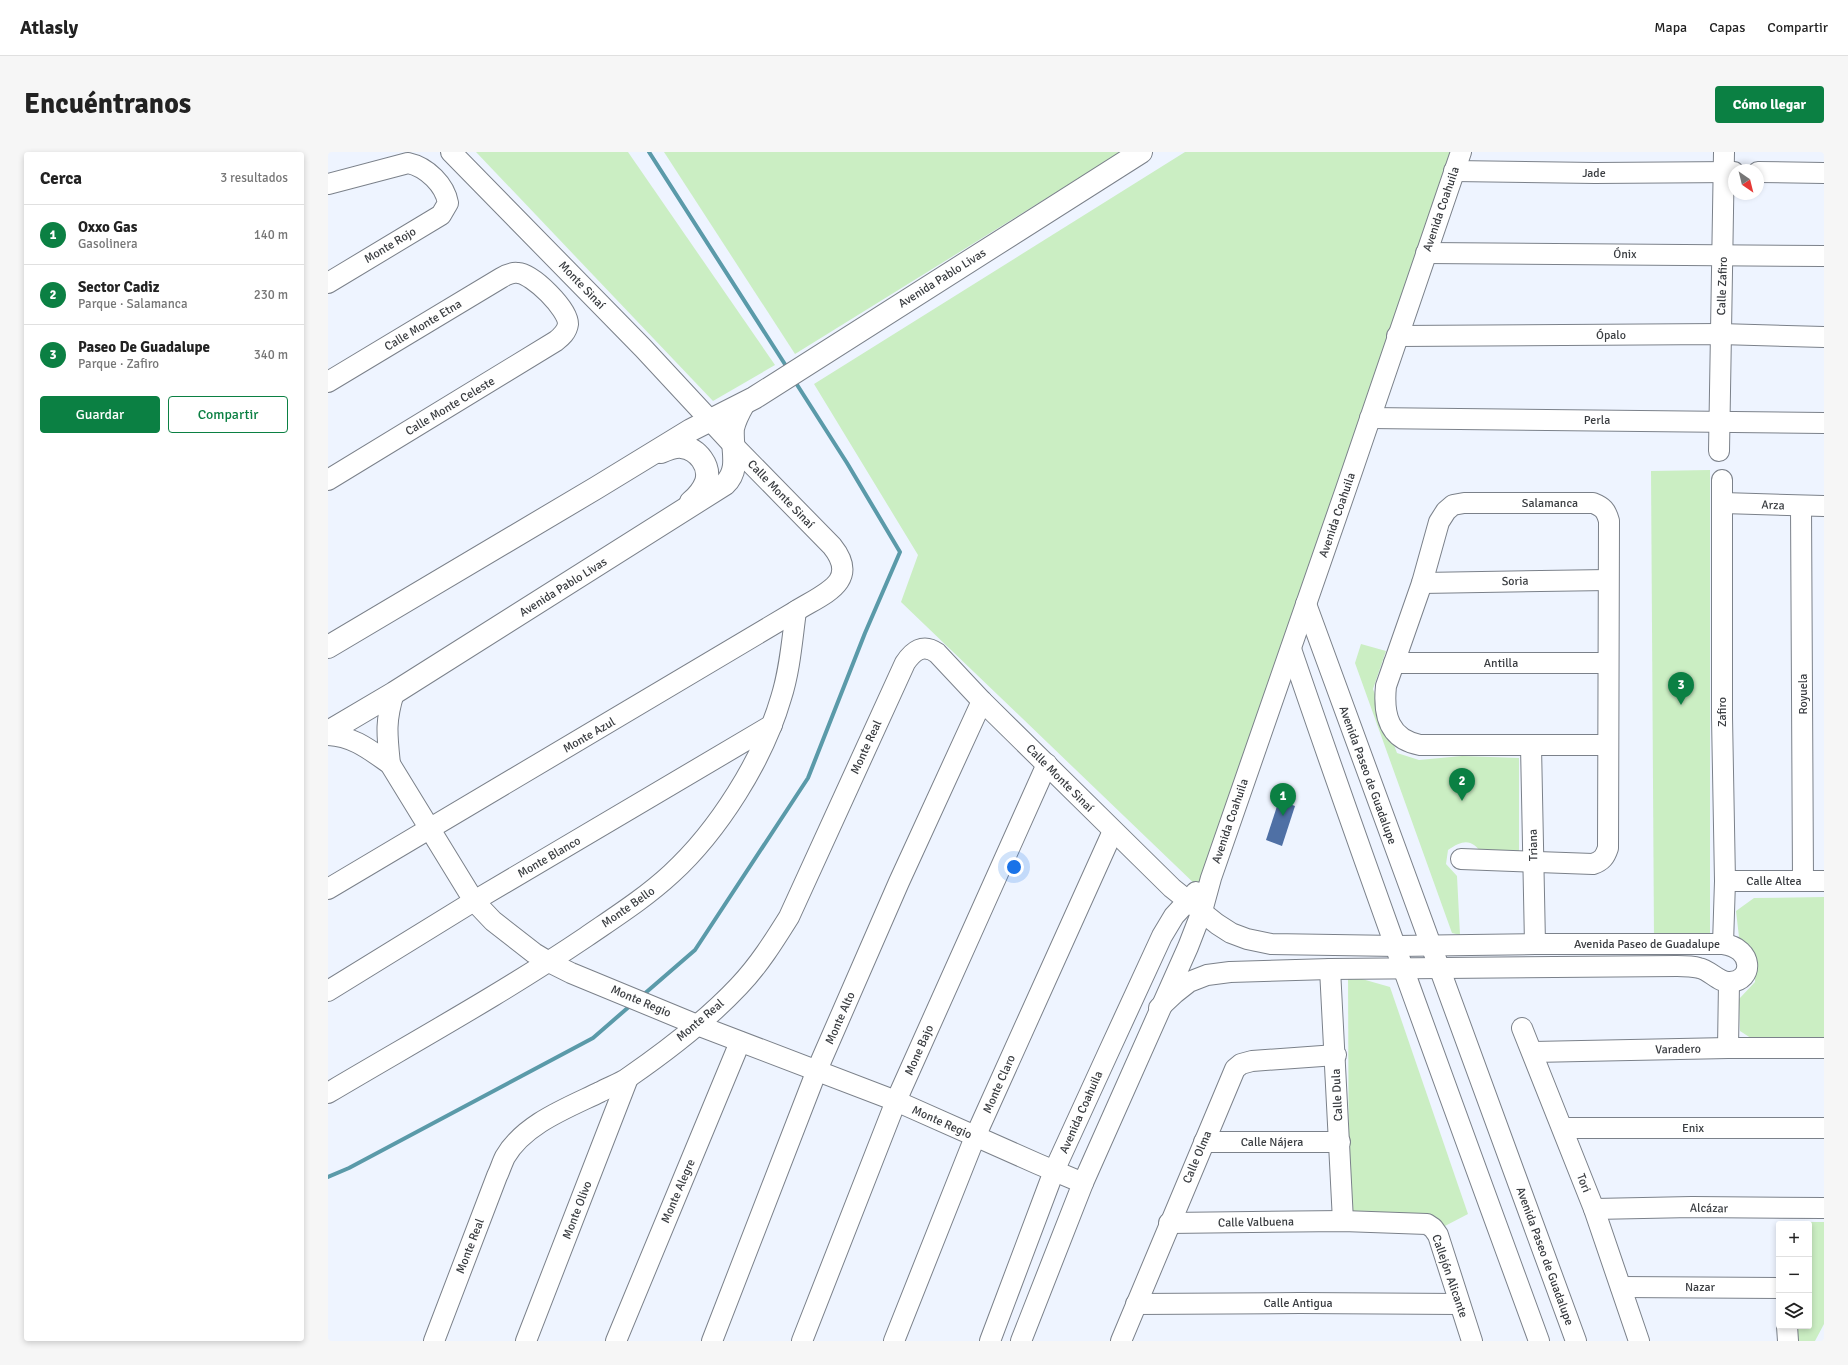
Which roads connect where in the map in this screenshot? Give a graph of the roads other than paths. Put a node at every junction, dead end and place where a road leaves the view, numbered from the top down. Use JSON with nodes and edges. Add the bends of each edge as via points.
{"nodes":[{"id":1,"x":451,"y":152,"type":"edge"},
{"id":2,"x":1141,"y":152,"type":"edge"},
{"id":3,"x":1461,"y":152,"type":"edge"},
{"id":4,"x":1724,"y":152,"type":"edge"},
{"id":5,"x":1454,"y":171,"type":"junction"},
{"id":6,"x":471,"y":172,"type":"junction"},
{"id":7,"x":1728,"y":172,"type":"edge"},
{"id":8,"x":1764,"y":172,"type":"edge"},
{"id":9,"x":1824,"y":173,"type":"edge"},
{"id":10,"x":435,"y":179,"type":"junction"},
{"id":11,"x":328,"y":184,"type":"edge"},
{"id":12,"x":1426,"y":253,"type":"junction"},
{"id":13,"x":1723,"y":255,"type":"junction"},
{"id":14,"x":1824,"y":256,"type":"edge"},
{"id":15,"x":328,"y":282,"type":"edge"},
{"id":16,"x":568,"y":326,"type":"joint"},
{"id":17,"x":1720,"y":334,"type":"junction"},
{"id":18,"x":1397,"y":336,"type":"junction"},
{"id":19,"x":1824,"y":337,"type":"edge"},
{"id":20,"x":328,"y":382,"type":"edge"},
{"id":21,"x":748,"y":402,"type":"junction"},
{"id":22,"x":1370,"y":418,"type":"junction"},
{"id":23,"x":710,"y":419,"type":"junction"},
{"id":24,"x":1718,"y":420,"type":"junction"},
{"id":25,"x":1824,"y":423,"type":"edge"},
{"id":26,"x":734,"y":446,"type":"junction"},
{"id":27,"x":1719,"y":451,"type":"dead end"},
{"id":28,"x":650,"y":455,"type":"junction"},
{"id":29,"x":328,"y":480,"type":"edge"},
{"id":30,"x":1722,"y":480,"type":"dead end"},
{"id":31,"x":1722,"y":503,"type":"junction"},
{"id":32,"x":1801,"y":506,"type":"junction"},
{"id":33,"x":1824,"y":506,"type":"edge"},
{"id":34,"x":682,"y":512,"type":"junction"},
{"id":35,"x":843,"y":573,"type":"joint"},
{"id":36,"x":1608,"y":580,"type":"junction"},
{"id":37,"x":1422,"y":583,"type":"junction"},
{"id":38,"x":1306,"y":604,"type":"junction"},
{"id":39,"x":796,"y":611,"type":"junction"},
{"id":40,"x":328,"y":647,"type":"edge"},
{"id":41,"x":920,"y":648,"type":"joint"},
{"id":42,"x":1291,"y":649,"type":"junction"},
{"id":43,"x":1394,"y":662,"type":"junction"},
{"id":44,"x":1608,"y":663,"type":"junction"},
{"id":45,"x":394,"y":693,"type":"junction"},
{"id":46,"x":982,"y":701,"type":"junction"},
{"id":47,"x":772,"y":725,"type":"junction"},
{"id":48,"x":328,"y":733,"type":"edge"},
{"id":49,"x":1608,"y":745,"type":"junction"},
{"id":50,"x":1531,"y":746,"type":"junction"},
{"id":51,"x":390,"y":764,"type":"junction"},
{"id":52,"x":1047,"y":764,"type":"junction"},
{"id":53,"x":429,"y":829,"type":"junction"},
{"id":54,"x":1113,"y":831,"type":"junction"},
{"id":55,"x":1461,"y":859,"type":"dead end"},
{"id":56,"x":1534,"y":862,"type":"junction"},
{"id":57,"x":1725,"y":881,"type":"junction"},
{"id":58,"x":1803,"y":881,"type":"junction"},
{"id":59,"x":1824,"y":881,"type":"edge"},
{"id":60,"x":328,"y":889,"type":"edge"},
{"id":61,"x":474,"y":901,"type":"junction"},
{"id":62,"x":1194,"y":906,"type":"junction"},
{"id":63,"x":1535,"y":944,"type":"junction"},
{"id":64,"x":1723,"y":944,"type":"junction"},
{"id":65,"x":1430,"y":945,"type":"junction"},
{"id":66,"x":1397,"y":946,"type":"junction"},
{"id":67,"x":549,"y":962,"type":"junction"},
{"id":68,"x":1404,"y":968,"type":"junction"},
{"id":69,"x":1440,"y":968,"type":"junction"},
{"id":70,"x":1330,"y":969,"type":"junction"},
{"id":71,"x":1729,"y":982,"type":"junction"},
{"id":72,"x":328,"y":991,"type":"edge"},
{"id":73,"x":1159,"y":1008,"type":"junction"},
{"id":74,"x":697,"y":1025,"type":"junction"},
{"id":75,"x":1522,"y":1028,"type":"dead end"},
{"id":76,"x":740,"y":1042,"type":"junction"},
{"id":77,"x":1728,"y":1048,"type":"junction"},
{"id":78,"x":1824,"y":1048,"type":"edge"},
{"id":79,"x":1533,"y":1052,"type":"junction"},
{"id":80,"x":1336,"y":1056,"type":"junction"},
{"id":81,"x":817,"y":1070,"type":"junction"},
{"id":82,"x":628,"y":1078,"type":"junction"},
{"id":83,"x":328,"y":1093,"type":"edge"},
{"id":84,"x":896,"y":1101,"type":"junction"},
{"id":85,"x":1563,"y":1128,"type":"junction"},
{"id":86,"x":1824,"y":1128,"type":"edge"},
{"id":87,"x":976,"y":1137,"type":"junction"},
{"id":88,"x":1204,"y":1142,"type":"junction"},
{"id":89,"x":1340,"y":1142,"type":"junction"},
{"id":90,"x":1054,"y":1171,"type":"junction"},
{"id":91,"x":1083,"y":1183,"type":"junction"},
{"id":92,"x":1824,"y":1208,"type":"edge"},
{"id":93,"x":1594,"y":1209,"type":"junction"},
{"id":94,"x":1343,"y":1221,"type":"junction"},
{"id":95,"x":1169,"y":1223,"type":"junction"},
{"id":96,"x":1621,"y":1287,"type":"junction"},
{"id":97,"x":1776,"y":1288,"type":"edge"},
{"id":98,"x":1136,"y":1304,"type":"junction"},
{"id":99,"x":1459,"y":1304,"type":"junction"},
{"id":100,"x":1787,"y":1329,"type":"edge"},
{"id":101,"x":434,"y":1341,"type":"edge"},
{"id":102,"x":526,"y":1341,"type":"edge"},
{"id":103,"x":616,"y":1341,"type":"edge"},
{"id":104,"x":712,"y":1341,"type":"edge"},
{"id":105,"x":802,"y":1341,"type":"edge"},
{"id":106,"x":894,"y":1341,"type":"edge"},
{"id":107,"x":990,"y":1341,"type":"edge"},
{"id":108,"x":1021,"y":1341,"type":"edge"},
{"id":109,"x":1121,"y":1341,"type":"edge"},
{"id":110,"x":1472,"y":1341,"type":"edge"},
{"id":111,"x":1539,"y":1341,"type":"edge"},
{"id":112,"x":1576,"y":1341,"type":"edge"},
{"id":113,"x":1639,"y":1341,"type":"edge"},
{"id":114,"x":1788,"y":1341,"type":"edge"}],
"edges":[{"from":1,"to":6,"type":"street","name":"Monte Sinaí"},
{"from":2,"to":21,"type":"main road","name":"Avenida Pablo Livas"},
{"from":3,"to":5,"type":"street","name":"Avenida Coahuila"},
{"from":4,"to":7,"type":"street","name":"Calle Zafiro"},
{"from":5,"to":7,"type":"street","name":"Jade"},
{"from":5,"to":12,"type":"street","name":"Avenida Coahuila"},
{"from":6,"to":10,"type":"street"},
{"from":6,"to":23,"type":"street","name":"Monte Sinaí"},
{"from":7,"to":13,"type":"street","name":"Calle Zafiro"},
{"from":8,"to":9,"type":"street"},
{"from":10,"to":11,"type":"street","via":[[413,164],[402,164]]},
{"from":10,"to":15,"type":"street","name":"Monte Rojo","via":[[444,191],[448,204],[441,214]]},
{"from":12,"to":13,"type":"street","name":"Ónix"},
{"from":12,"to":18,"type":"street","name":"Avenida Coahuila"},
{"from":13,"to":14,"type":"street","name":"Ónix"},
{"from":13,"to":17,"type":"street","name":"Calle Zafiro"},
{"from":16,"to":20,"type":"street","name":"Calle Monte Etna","via":[[559,305],[536,281],[514,272]]},
{"from":16,"to":29,"type":"street","name":"Calle Monte Celeste","via":[[565,333],[556,341]]},
{"from":17,"to":18,"type":"street","name":"Ópalo"},
{"from":17,"to":19,"type":"street","name":"Ópalo"},
{"from":17,"to":24,"type":"street","name":"Calle Zafiro"},
{"from":18,"to":22,"type":"street","name":"Avenida Coahuila"},
{"from":21,"to":23,"type":"main road","name":"Avenida Pablo Livas"},
{"from":21,"to":26,"type":"main road","name":"Avenida Pablo Livas","via":[[734,424]]},
{"from":22,"to":24,"type":"street","name":"Perla"},
{"from":22,"to":38,"type":"street","name":"Avenida Coahuila"},
{"from":23,"to":26,"type":"street","name":"Calle Monte Sinaí"},
{"from":23,"to":28,"type":"main road","name":"Avenida Pablo Livas"},
{"from":24,"to":25,"type":"street","name":"Perla"},
{"from":24,"to":27,"type":"street","name":"Calle Zafiro"},
{"from":26,"to":34,"type":"main road","name":"Avenida Pablo Livas","via":[[734,470],[730,480]]},
{"from":26,"to":35,"type":"street","name":"Calle Monte Sinaí","via":[[832,546],[842,560]]},
{"from":28,"to":34,"type":"main road","via":[[682,447],[693,451],[702,460],[707,474],[706,482]]},
{"from":28,"to":40,"type":"main road","name":"Avenida Pablo Livas"},
{"from":30,"to":31,"type":"street","name":"Zafiro"},
{"from":31,"to":32,"type":"street","name":"Arza"},
{"from":31,"to":57,"type":"street","name":"Zafiro"},
{"from":32,"to":33,"type":"street","name":"Arza"},
{"from":32,"to":58,"type":"street","name":"Royuela"},
{"from":34,"to":45,"type":"main road","name":"Avenida Pablo Livas"},
{"from":35,"to":39,"type":"street","name":"Monte Azul","via":[[829,590]]},
{"from":36,"to":37,"type":"street","name":"Soria"},
{"from":36,"to":37,"type":"street","name":"Salamanca","via":[[1609,521],[1602,506],[1593,503],[1464,503],[1453,505],[1439,522]]},
{"from":36,"to":44,"type":"street","name":"Salamanca"},
{"from":37,"to":43,"type":"street","name":"Salamanca"},
{"from":38,"to":42,"type":"street","name":"Avenida Coahuila"},
{"from":38,"to":65,"type":"street","name":"Avenida Paseo de Guadalupe"},
{"from":39,"to":47,"type":"street","name":"Monte Bello","via":[[786,675]]},
{"from":39,"to":53,"type":"street","name":"Monte Azul"},
{"from":41,"to":46,"type":"street","name":"Calle Monte Sinaí","via":[[927,647],[937,653]]},
{"from":41,"to":74,"type":"street","name":"Monte Real","via":[[913,652],[904,664],[789,917],[740,986]]},
{"from":42,"to":62,"type":"street","name":"Avenida Coahuila","via":[[1211,878]]},
{"from":42,"to":66,"type":"street","via":[[1360,849]]},
{"from":43,"to":44,"type":"street","name":"Antilla"},
{"from":43,"to":50,"type":"street","name":"Salamanca","via":[[1386,686],[1384,704],[1388,720],[1408,743]]},
{"from":44,"to":49,"type":"street","name":"Salamanca"},
{"from":45,"to":48,"type":"main road","name":"Avenida Pablo Livas"},
{"from":45,"to":51,"type":"street","name":"Monte Regio","via":[[387,726]]},
{"from":46,"to":52,"type":"street","name":"Calle Monte Sinaí"},
{"from":46,"to":81,"type":"street","name":"Monte Alto"},
{"from":47,"to":61,"type":"street","name":"Monte Blanco"},
{"from":47,"to":67,"type":"street","name":"Monte Bello","via":[[730,804],[689,857],[646,896]]},
{"from":48,"to":51,"type":"street","name":"Monte Regio","via":[[350,738]]},
{"from":49,"to":50,"type":"street","name":"Salamanca"},
{"from":49,"to":56,"type":"street","name":"Salamanca","via":[[1606,856],[1593,864]]},
{"from":50,"to":56,"type":"street","name":"Triana"},
{"from":51,"to":53,"type":"street","name":"Monte Regio"},
{"from":52,"to":54,"type":"street","name":"Calle Monte Sinaí"},
{"from":52,"to":84,"type":"street","name":"Mone Bajo"},
{"from":53,"to":60,"type":"street","name":"Monte Azul"},
{"from":53,"to":61,"type":"street","name":"Monte Regio"},
{"from":54,"to":62,"type":"street","name":"Calle Monte Sinaí"},
{"from":54,"to":87,"type":"street","name":"Monte Claro"},
{"from":55,"to":56,"type":"street"},
{"from":56,"to":63,"type":"street","name":"Triana"},
{"from":57,"to":58,"type":"street","name":"Calle Altea"},
{"from":57,"to":64,"type":"street","name":"Zafiro"},
{"from":58,"to":59,"type":"street","name":"Calle Altea"},
{"from":61,"to":67,"type":"street","name":"Monte Regio","via":[[493,921]]},
{"from":61,"to":72,"type":"street","name":"Monte Blanco"},
{"from":62,"to":66,"type":"street","name":"Avenida Paseo de Guadalupe","via":[[1231,933],[1271,944]]},
{"from":62,"to":73,"type":"street","name":"Avenida Coahuila","via":[[1188,947]]},
{"from":62,"to":90,"type":"street","name":"Avenida Coahuila","via":[[1174,916],[1162,936]]},
{"from":63,"to":64,"type":"street","name":"Avenida Paseo de Guadalupe"},
{"from":63,"to":65,"type":"street","name":"Avenida Paseo de Guadalupe"},
{"from":64,"to":71,"type":"street","name":"Avenida Paseo de Guadalupe","via":[[1733,945],[1741,950],[1746,958],[1747,967],[1744,974],[1738,980]]},
{"from":65,"to":66,"type":"street","name":"Avenida Paseo de Guadalupe"},
{"from":65,"to":69,"type":"street","name":"Avenida Paseo de Guadalupe"},
{"from":66,"to":68,"type":"street"},
{"from":67,"to":74,"type":"street","name":"Monte Regio"},
{"from":67,"to":83,"type":"street","name":"Monte Bello"},
{"from":68,"to":69,"type":"street","name":"Avenida Paseo de Guadalupe"},
{"from":68,"to":70,"type":"street","name":"Avenida Paseo de Guadalupe"},
{"from":68,"to":111,"type":"street"},
{"from":69,"to":71,"type":"street","name":"Avenida Paseo de Guadalupe","via":[[1698,967]]},
{"from":69,"to":112,"type":"street","name":"Avenida Paseo de Guadalupe"},
{"from":70,"to":73,"type":"street","name":"Avenida Paseo de Guadalupe","via":[[1207,975],[1189,982]]},
{"from":70,"to":80,"type":"street","name":"Calle Dula"},
{"from":71,"to":77,"type":"street"},
{"from":73,"to":91,"type":"street","name":"Avenida Coahuila"},
{"from":74,"to":76,"type":"street","name":"Monte Regio"},
{"from":74,"to":82,"type":"street","name":"Monte Real"},
{"from":75,"to":79,"type":"street","name":"Tori"},
{"from":76,"to":81,"type":"street","name":"Monte Regio"},
{"from":76,"to":103,"type":"street","name":"Monte Alegre"},
{"from":77,"to":78,"type":"street","name":"Varadero"},
{"from":77,"to":79,"type":"street","name":"Varadero"},
{"from":79,"to":85,"type":"street","name":"Tori"},
{"from":80,"to":88,"type":"street","name":"Calle Olma","via":[[1252,1061],[1241,1064],[1230,1078]]},
{"from":80,"to":89,"type":"street","name":"Calle Dula"},
{"from":81,"to":84,"type":"street","name":"Monte Regio"},
{"from":81,"to":104,"type":"street","name":"Monte Alto"},
{"from":82,"to":101,"type":"street","name":"Monte Real","via":[[536,1126],[519,1139],[506,1156]]},
{"from":82,"to":102,"type":"street","name":"Monte Olivo"},
{"from":84,"to":87,"type":"street","name":"Monte Regio"},
{"from":84,"to":105,"type":"street","name":"Mone Bajo"},
{"from":85,"to":86,"type":"street","name":"Enix"},
{"from":85,"to":93,"type":"street","name":"Tori"},
{"from":87,"to":90,"type":"street","name":"Monte Regio"},
{"from":87,"to":106,"type":"street","name":"Monte Claro"},
{"from":88,"to":89,"type":"street","name":"Calle Nájera"},
{"from":88,"to":95,"type":"street","name":"Calle Olma"},
{"from":89,"to":94,"type":"street","name":"Calle Dula"},
{"from":90,"to":91,"type":"street","name":"Monte Regio"},
{"from":90,"to":107,"type":"street","name":"Avenida Coahuila"},
{"from":91,"to":108,"type":"street","name":"Avenida Coahuila"},
{"from":92,"to":93,"type":"street","name":"Alcázar"},
{"from":93,"to":96,"type":"street","name":"Tori"},
{"from":94,"to":95,"type":"street","name":"Calle Valbuena"},
{"from":94,"to":99,"type":"street","name":"Callejón Alicante","via":[[1418,1223],[1433,1228],[1438,1235]]},
{"from":95,"to":98,"type":"street","name":"Calle Olma"},
{"from":96,"to":97,"type":"street","name":"Nazar"},
{"from":96,"to":113,"type":"street","name":"Tori"},
{"from":98,"to":99,"type":"street","name":"Calle Antigua"},
{"from":98,"to":109,"type":"street","name":"Calle Olma"},
{"from":99,"to":110,"type":"street","name":"Callejón Alicante"},
{"from":100,"to":114,"type":"street"}]}
